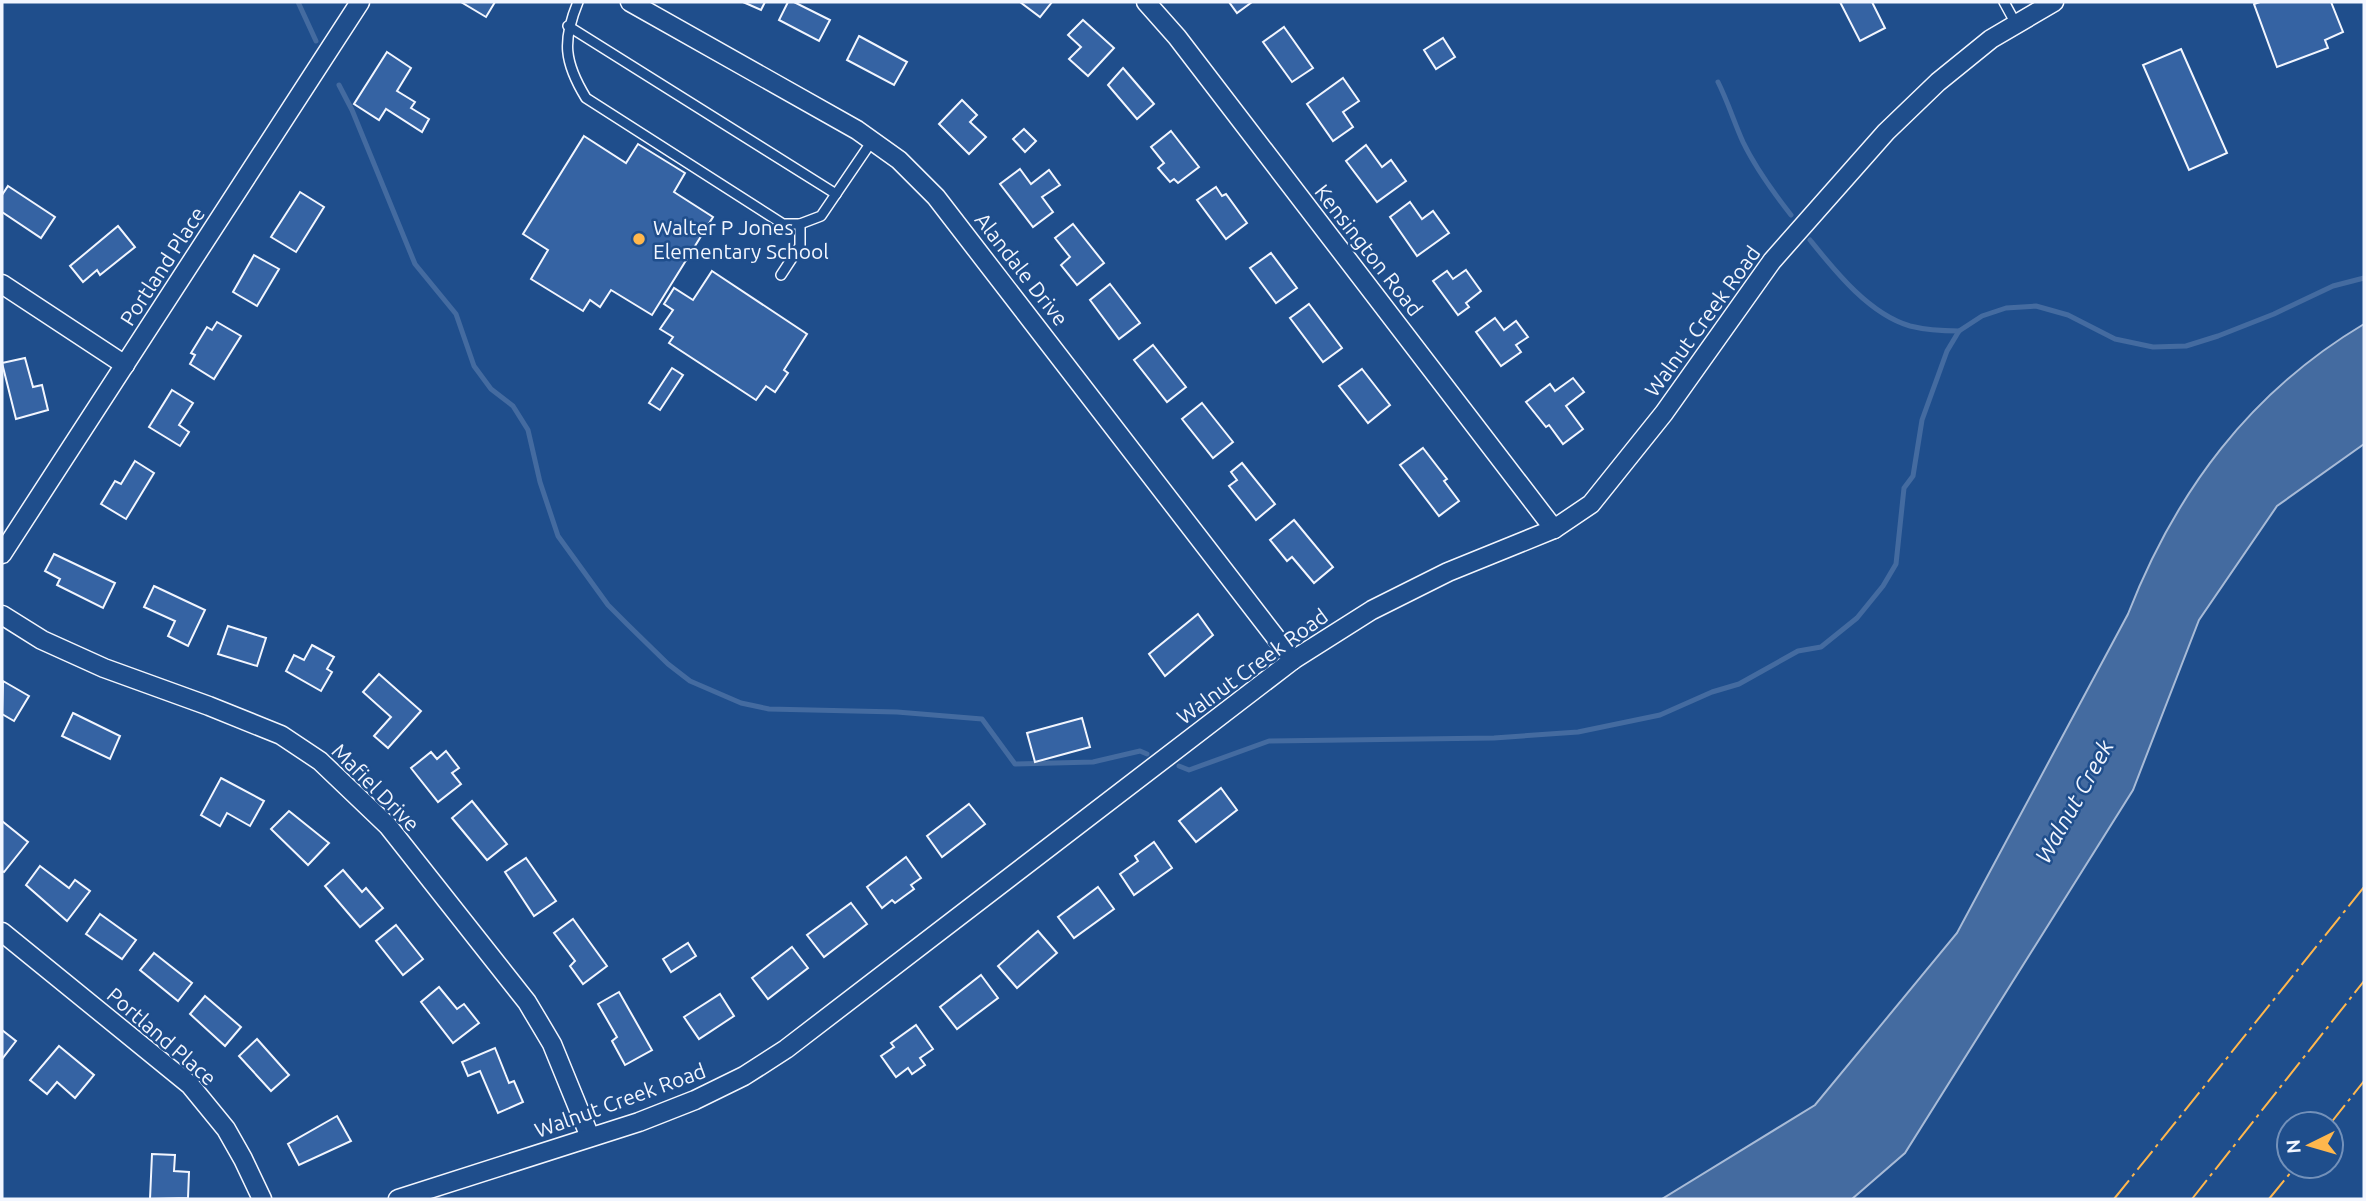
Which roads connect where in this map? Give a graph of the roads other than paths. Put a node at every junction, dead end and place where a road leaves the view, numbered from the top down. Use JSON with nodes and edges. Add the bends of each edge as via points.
{"nodes":[{"id":1,"x":360,"y":2,"type":"edge"},
{"id":2,"x":578,"y":2,"type":"edge"},
{"id":3,"x":630,"y":2,"type":"edge"},
{"id":4,"x":1146,"y":2,"type":"edge"},
{"id":5,"x":2004,"y":2,"type":"edge"},
{"id":6,"x":2053,"y":2,"type":"edge"},
{"id":7,"x":2015,"y":24,"type":"junction"},
{"id":8,"x":568,"y":26,"type":"junction"},
{"id":9,"x":872,"y":141,"type":"junction"},
{"id":10,"x":836,"y":194,"type":"junction"},
{"id":11,"x":800,"y":224,"type":"junction"},
{"id":12,"x":781,"y":275,"type":"dead end"},
{"id":13,"x":2,"y":284,"type":"edge"},
{"id":14,"x":125,"y":365,"type":"junction"},
{"id":15,"x":1555,"y":529,"type":"junction"},
{"id":16,"x":2,"y":554,"type":"edge"},
{"id":17,"x":2,"y":615,"type":"edge"},
{"id":18,"x":1293,"y":660,"type":"junction"},
{"id":19,"x":2,"y":932,"type":"edge"},
{"id":20,"x":590,"y":1137,"type":"junction"},
{"id":21,"x":262,"y":1199,"type":"edge"},
{"id":22,"x":398,"y":1199,"type":"edge"}],
"edges":[{"from":1,"to":14,"type":"street","name":"Portland Place"},
{"from":2,"to":8,"type":"lane"},
{"from":3,"to":9,"type":"street","name":"Alandale Drive"},
{"from":4,"to":15,"type":"street","name":"Kensington Road"},
{"from":5,"to":7,"type":"lane"},
{"from":6,"to":7,"type":"street","name":"Walnut Creek Road"},
{"from":7,"to":15,"type":"street","name":"Walnut Creek Road","via":[[1938,82],[1886,132],[1772,261],[1664,413],[1591,504]]},
{"from":8,"to":10,"type":"lane"},
{"from":8,"to":11,"type":"lane","via":[[567,56],[586,98],[783,223]]},
{"from":9,"to":10,"type":"lane"},
{"from":9,"to":18,"type":"street","name":"Alandale Drive","via":[[936,197]]},
{"from":10,"to":11,"type":"lane","via":[[821,216]]},
{"from":11,"to":12,"type":"lane","via":[[800,246]]},
{"from":13,"to":14,"type":"street"},
{"from":14,"to":16,"type":"street","name":"Portland Place"},
{"from":15,"to":18,"type":"street","name":"Walnut Creek Road","via":[[1448,572],[1372,610]]},
{"from":17,"to":20,"type":"street","name":"Mafiel Drive","via":[[42,640],[104,668],[281,735],[320,761],[388,826],[527,1002],[552,1044]]},
{"from":18,"to":20,"type":"street","name":"Walnut Creek Road","via":[[786,1049],[695,1100]]},
{"from":19,"to":21,"type":"street","name":"Portland Place","via":[[190,1085],[226,1129]]},
{"from":20,"to":22,"type":"street","name":"Walnut Creek Road"}]}
